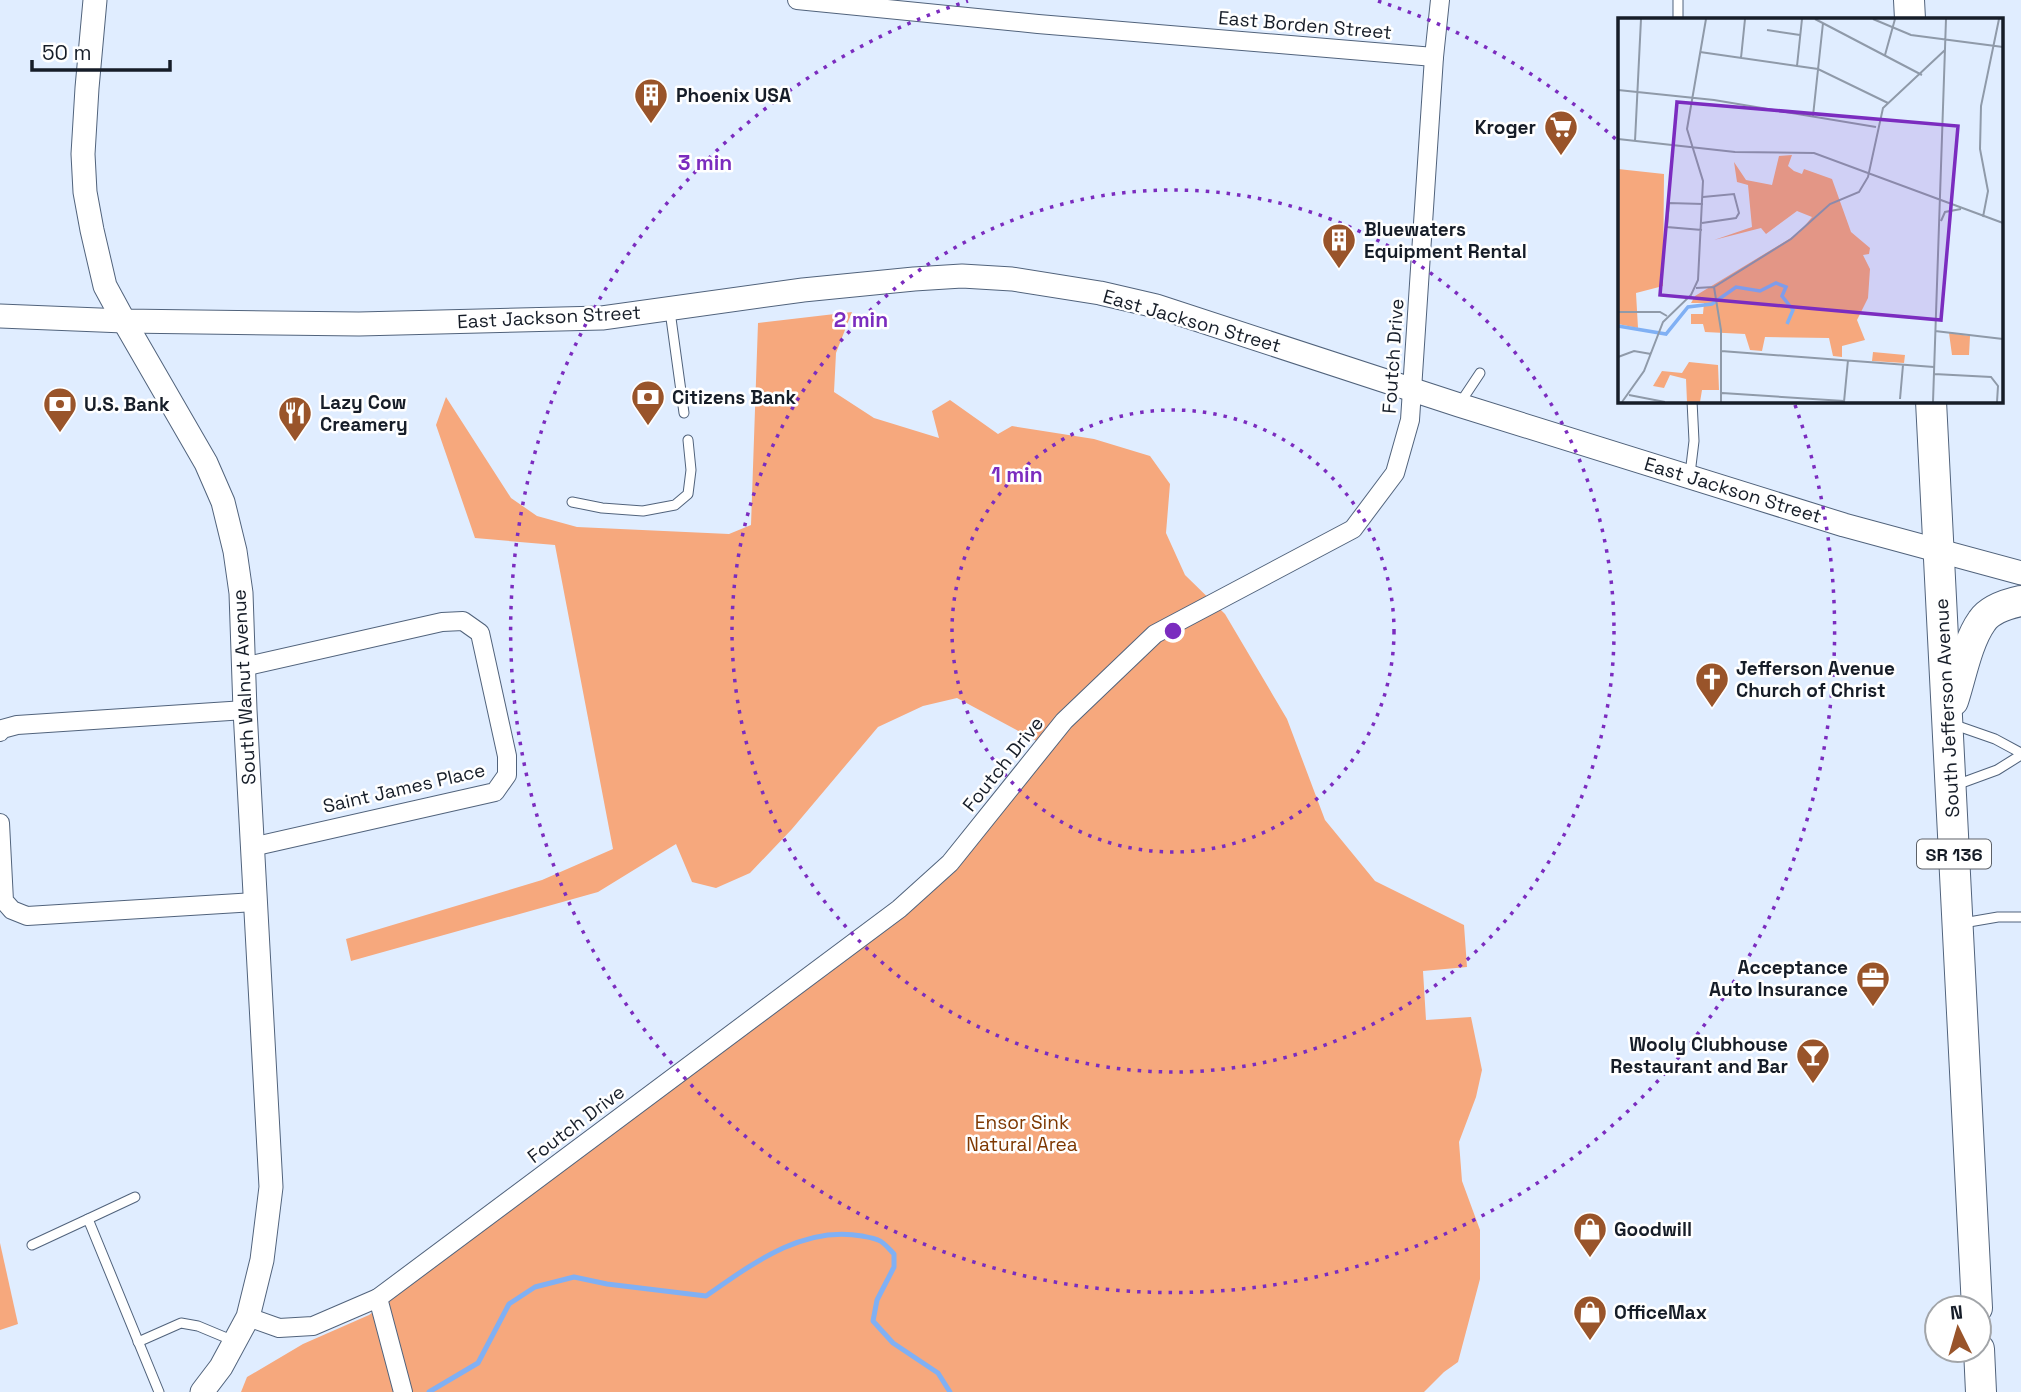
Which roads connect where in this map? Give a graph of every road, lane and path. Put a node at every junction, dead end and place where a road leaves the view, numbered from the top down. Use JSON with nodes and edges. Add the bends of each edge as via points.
{"nodes":[{"id":1,"x":95,"y":0,"type":"edge"},
{"id":2,"x":797,"y":0,"type":"edge"},
{"id":3,"x":1440,"y":0,"type":"edge"},
{"id":4,"x":1678,"y":0,"type":"edge"},
{"id":5,"x":1909,"y":0,"type":"edge"},
{"id":6,"x":976,"y":8,"type":"edge"},
{"id":7,"x":1678,"y":18,"type":"edge"},
{"id":8,"x":1910,"y":18,"type":"edge"},
{"id":9,"x":1434,"y":57,"type":"junction"},
{"id":10,"x":670,"y":309,"type":"junction"},
{"id":11,"x":0,"y":316,"type":"edge"},
{"id":12,"x":124,"y":321,"type":"junction"},
{"id":13,"x":1480,"y":373,"type":"dead end"},
{"id":14,"x":1411,"y":389,"type":"junction"},
{"id":15,"x":1692,"y":402,"type":"edge"},
{"id":16,"x":1931,"y":402,"type":"edge"},
{"id":17,"x":1459,"y":405,"type":"junction"},
{"id":18,"x":684,"y":413,"type":"dead end"},
{"id":19,"x":688,"y":440,"type":"dead end"},
{"id":20,"x":1690,"y":476,"type":"junction"},
{"id":21,"x":572,"y":502,"type":"dead end"},
{"id":22,"x":1939,"y":551,"type":"junction"},
{"id":23,"x":2021,"y":573,"type":"edge"},
{"id":24,"x":2021,"y":601,"type":"edge"},
{"id":25,"x":243,"y":667,"type":"junction"},
{"id":26,"x":245,"y":710,"type":"junction"},
{"id":27,"x":1947,"y":722,"type":"junction"},
{"id":28,"x":0,"y":732,"type":"edge"},
{"id":29,"x":2021,"y":754,"type":"edge"},
{"id":30,"x":1951,"y":787,"type":"junction"},
{"id":31,"x":0,"y":823,"type":"edge"},
{"id":32,"x":252,"y":847,"type":"junction"},
{"id":33,"x":255,"y":902,"type":"junction"},
{"id":34,"x":2021,"y":917,"type":"edge"},
{"id":35,"x":1958,"y":924,"type":"junction"},
{"id":36,"x":135,"y":1197,"type":"dead end"},
{"id":37,"x":88,"y":1219,"type":"junction"},
{"id":38,"x":32,"y":1245,"type":"dead end"},
{"id":39,"x":1976,"y":1294,"type":"edge"},
{"id":40,"x":378,"y":1298,"type":"junction"},
{"id":41,"x":247,"y":1317,"type":"junction"},
{"id":42,"x":138,"y":1342,"type":"junction"},
{"id":43,"x":234,"y":1342,"type":"junction"},
{"id":44,"x":1980,"y":1364,"type":"edge"},
{"id":45,"x":159,"y":1392,"type":"edge"},
{"id":46,"x":202,"y":1392,"type":"edge"},
{"id":47,"x":403,"y":1392,"type":"edge"},
{"id":48,"x":1981,"y":1392,"type":"edge"}],
"edges":[{"from":1,"to":12,"type":"street","name":"South Walnut Avenue","via":[[83,154],[85,192],[106,286]]},
{"from":2,"to":6,"type":"street","name":"East Borden Street"},
{"from":3,"to":9,"type":"street","name":"Foutch Drive"},
{"from":4,"to":7,"type":"lane"},
{"from":5,"to":8,"type":"main road"},
{"from":6,"to":9,"type":"street","name":"East Borden Street","via":[[1038,24]]},
{"from":9,"to":14,"type":"street","name":"Foutch Drive"},
{"from":10,"to":12,"type":"street","name":"East Jackson Street","via":[[602,318],[442,323]]},
{"from":10,"to":14,"type":"street","name":"East Jackson Street","via":[[914,279],[1012,279],[1156,306]]},
{"from":10,"to":18,"type":"lane"},
{"from":11,"to":12,"type":"street","name":"East Jackson Street"},
{"from":12,"to":25,"type":"street","name":"South Walnut Avenue","via":[[206,463],[223,502],[241,593]]},
{"from":13,"to":17,"type":"lane"},
{"from":14,"to":17,"type":"street","name":"East Jackson Street"},
{"from":14,"to":40,"type":"street","name":"Foutch Drive","via":[[1410,420],[1395,474],[1353,529],[1155,634],[1064,721],[950,863],[899,909]]},
{"from":15,"to":20,"type":"lane"},
{"from":16,"to":22,"type":"main road","name":"South Jefferson Avenue","number":"SR 136"},
{"from":17,"to":20,"type":"street","name":"East Jackson Street"},
{"from":19,"to":21,"type":"lane","via":[[688,494],[674,505],[643,511]]},
{"from":20,"to":22,"type":"street","name":"East Jackson Street"},
{"from":22,"to":23,"type":"street","name":"East Jackson Street"},
{"from":22,"to":27,"type":"main road","name":"South Jefferson Avenue","number":"SR 136"},
{"from":24,"to":27,"type":"main road","via":[[2004,605],[1983,620]]},
{"from":25,"to":26,"type":"street","name":"South Walnut Avenue"},
{"from":25,"to":32,"type":"street","name":"Saint James Place","via":[[463,621],[481,633],[507,756],[507,775],[495,792]]},
{"from":26,"to":28,"type":"street","via":[[18,725]]},
{"from":26,"to":32,"type":"street","name":"South Walnut Avenue"},
{"from":27,"to":29,"type":"lane"},
{"from":27,"to":30,"type":"main road","name":"South Jefferson Avenue","number":"SR 136"},
{"from":29,"to":30,"type":"lane","via":[[1997,771]]},
{"from":30,"to":35,"type":"main road","name":"South Jefferson Avenue","number":"SR 136"},
{"from":31,"to":33,"type":"street","via":[[4,901],[27,916]]},
{"from":32,"to":33,"type":"street","name":"South Walnut Avenue"},
{"from":33,"to":41,"type":"street","name":"South Walnut Avenue","via":[[271,1187],[262,1260]]},
{"from":34,"to":35,"type":"lane"},
{"from":35,"to":39,"type":"main road","name":"South Jefferson Avenue","number":"SR 136"},
{"from":36,"to":37,"type":"lane"},
{"from":37,"to":38,"type":"lane"},
{"from":37,"to":42,"type":"lane"},
{"from":40,"to":41,"type":"street","name":"Foutch Drive","via":[[313,1326],[279,1328]]},
{"from":40,"to":47,"type":"street"},
{"from":41,"to":43,"type":"street","name":"South Walnut Avenue"},
{"from":42,"to":43,"type":"lane","via":[[181,1323]]},
{"from":42,"to":45,"type":"lane"},
{"from":43,"to":46,"type":"street","name":"South Walnut Avenue"},
{"from":44,"to":48,"type":"main road"}]}
